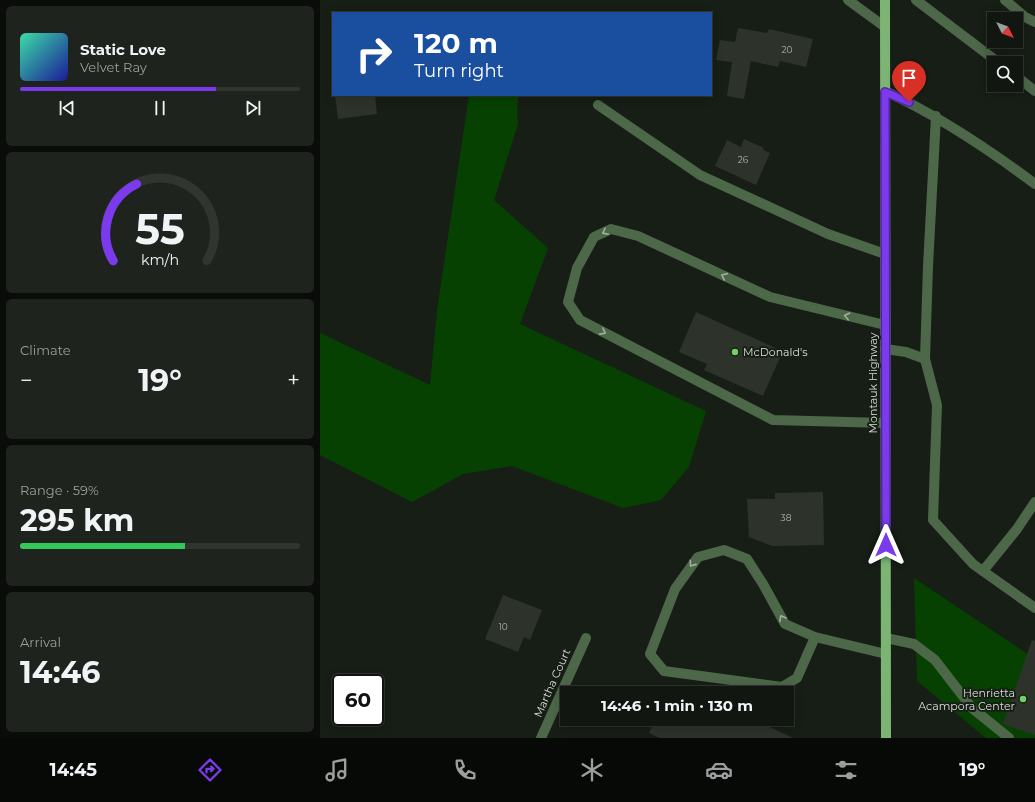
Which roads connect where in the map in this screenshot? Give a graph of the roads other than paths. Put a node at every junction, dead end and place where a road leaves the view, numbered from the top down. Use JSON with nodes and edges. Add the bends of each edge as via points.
{"nodes":[{"id":1,"x":848,"y":0,"type":"edge"},
{"id":2,"x":885,"y":0,"type":"edge"},
{"id":3,"x":916,"y":0,"type":"edge"},
{"id":4,"x":1005,"y":0,"type":"edge"},
{"id":5,"x":1035,"y":22,"type":"edge"},
{"id":6,"x":885,"y":27,"type":"junction"},
{"id":7,"x":990,"y":56,"type":"edge"},
{"id":8,"x":1023,"y":82,"type":"edge"},
{"id":9,"x":1035,"y":91,"type":"edge"},
{"id":10,"x":885,"y":92,"type":"junction"},
{"id":11,"x":598,"y":105,"type":"dead end"},
{"id":12,"x":936,"y":116,"type":"junction"},
{"id":13,"x":1035,"y":184,"type":"edge"},
{"id":14,"x":885,"y":254,"type":"junction"},
{"id":15,"x":885,"y":325,"type":"junction"},
{"id":16,"x":885,"y":349,"type":"junction"},
{"id":17,"x":925,"y":359,"type":"junction"},
{"id":18,"x":885,"y":423,"type":"junction"},
{"id":19,"x":1035,"y":502,"type":"edge"},
{"id":20,"x":983,"y":571,"type":"junction"},
{"id":21,"x":1035,"y":608,"type":"edge"},
{"id":22,"x":815,"y":637,"type":"junction"},
{"id":23,"x":586,"y":638,"type":"dead end"},
{"id":24,"x":886,"y":638,"type":"junction"},
{"id":25,"x":886,"y":654,"type":"junction"},
{"id":26,"x":541,"y":738,"type":"edge"},
{"id":27,"x":886,"y":738,"type":"edge"},
{"id":28,"x":1009,"y":738,"type":"edge"}],
"edges":[{"from":1,"to":6,"type":"street"},
{"from":2,"to":6,"type":"main road","name":"Montauk Highway"},
{"from":3,"to":7,"type":"street"},
{"from":4,"to":5,"type":"street"},
{"from":6,"to":10,"type":"main road","name":"Montauk Highway"},
{"from":8,"to":9,"type":"street"},
{"from":10,"to":12,"type":"street"},
{"from":10,"to":14,"type":"main road","name":"Montauk Highway"},
{"from":11,"to":14,"type":"street","via":[[700,175],[828,234]]},
{"from":12,"to":13,"type":"street","via":[[986,147]]},
{"from":12,"to":17,"type":"street"},
{"from":14,"to":15,"type":"main road","name":"Montauk Highway"},
{"from":15,"to":16,"type":"main road","name":"Montauk Highway"},
{"from":15,"to":18,"type":"street","one_way":true,"via":[[770,297],[638,236],[611,229],[594,237],[576,268],[568,302],[580,320],[773,420]]},
{"from":16,"to":17,"type":"street","via":[[906,352]]},
{"from":16,"to":18,"type":"main road","name":"Montauk Highway"},
{"from":17,"to":20,"type":"street","via":[[937,405],[933,520],[973,564]]},
{"from":18,"to":24,"type":"main road","name":"Montauk Highway"},
{"from":19,"to":20,"type":"street"},
{"from":20,"to":21,"type":"street"},
{"from":22,"to":22,"type":"street","one_way":true,"via":[[785,624],[747,559],[724,550],[698,557],[675,589],[650,654],[664,671],[782,687],[797,678]]},
{"from":22,"to":25,"type":"street"},
{"from":23,"to":26,"type":"street","name":"Martha Court"},
{"from":24,"to":25,"type":"main road","name":"Montauk Highway"},
{"from":24,"to":28,"type":"street","via":[[914,644],[935,660],[972,708]]},
{"from":25,"to":27,"type":"main road","name":"Montauk Highway"}]}
